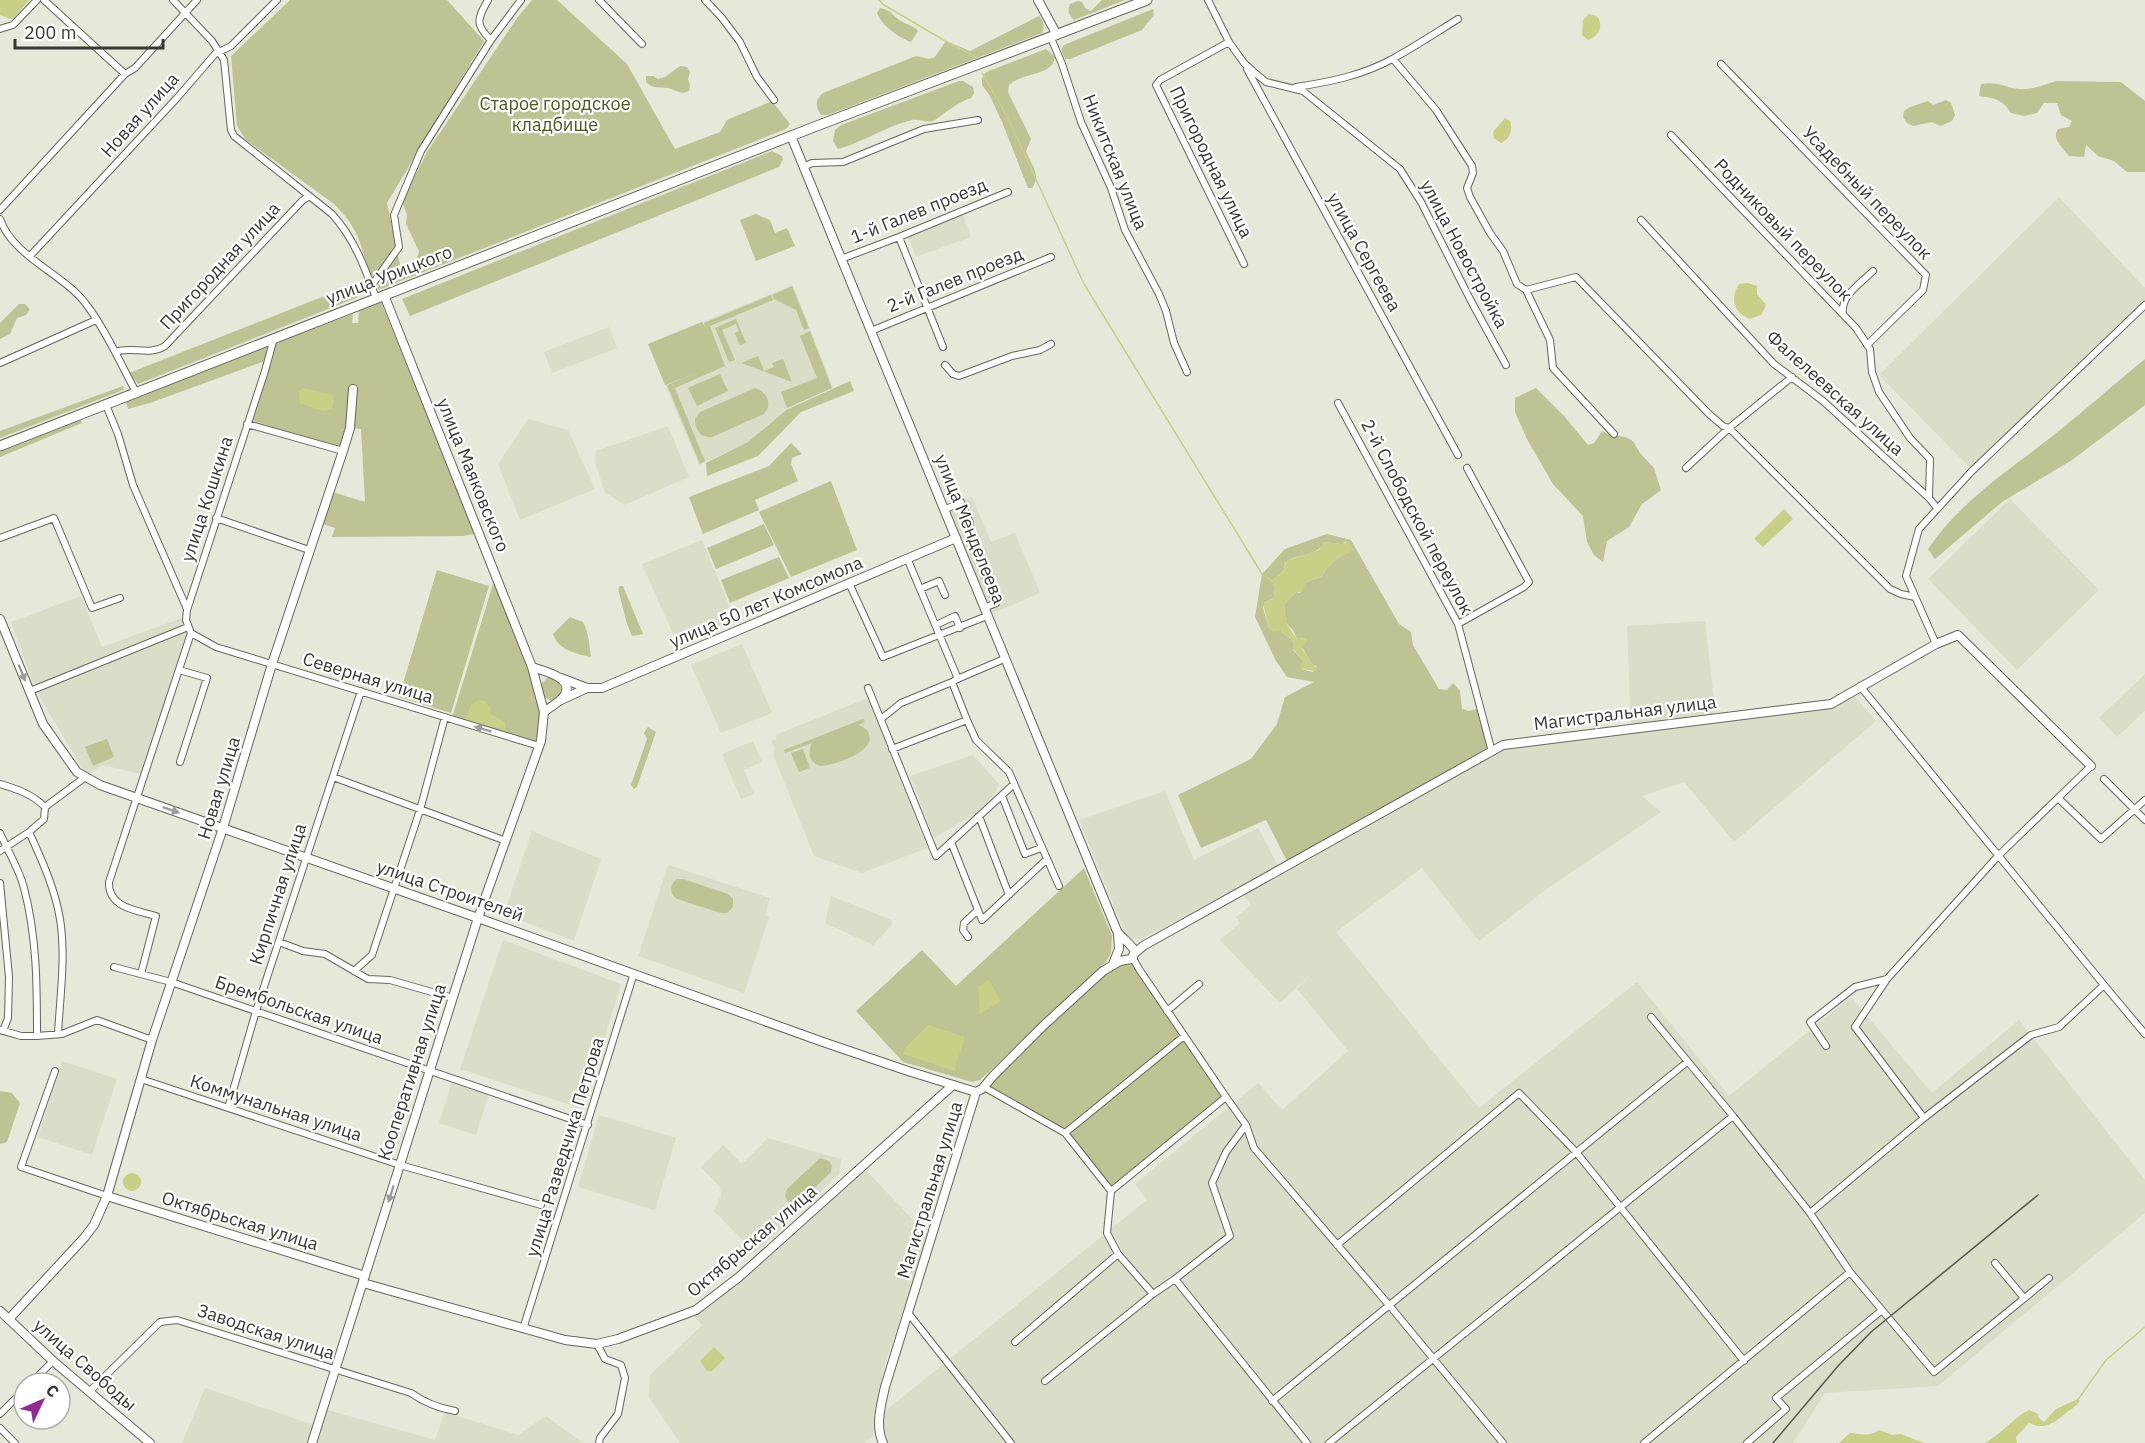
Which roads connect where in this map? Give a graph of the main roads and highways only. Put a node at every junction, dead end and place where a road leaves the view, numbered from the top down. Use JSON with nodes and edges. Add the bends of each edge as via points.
{"nodes":[{"id":1,"x":1147,"y":0,"type":"edge"},
{"id":2,"x":791,"y":136,"type":"junction"},
{"id":3,"x":380,"y":297,"type":"junction"},
{"id":4,"x":0,"y":446,"type":"edge"},
{"id":5,"x":532,"y":667,"type":"junction"},
{"id":6,"x":559,"y":677,"type":"junction"},
{"id":7,"x":539,"y":690,"type":"junction"},
{"id":8,"x":557,"y":702,"type":"junction"},
{"id":9,"x":544,"y":712,"type":"junction"},
{"id":10,"x":478,"y":918,"type":"joint"},
{"id":11,"x":1118,"y":933,"type":"junction"},
{"id":12,"x":1129,"y":944,"type":"junction"},
{"id":13,"x":1118,"y":951,"type":"junction"},
{"id":14,"x":1126,"y":960,"type":"junction"},
{"id":15,"x":1113,"y":964,"type":"junction"},
{"id":16,"x":980,"y":1090,"type":"junction"},
{"id":17,"x":0,"y":1311,"type":"edge"},
{"id":18,"x":150,"y":1443,"type":"edge"},
{"id":19,"x":883,"y":1443,"type":"edge"}],
"edges":[{"from":1,"to":2,"type":"main road","name":"улица Урицкого"},
{"from":2,"to":3,"type":"main road","name":"улица Урицкого"},
{"from":2,"to":11,"type":"main road","name":"улица Менделеева"},
{"from":3,"to":4,"type":"main road","name":"улица Урицкого"},
{"from":3,"to":5,"type":"main road","name":"улица Маяковского"},
{"from":5,"to":6,"type":"main road"},
{"from":5,"to":7,"type":"main road","name":"улица Маяковского"},
{"from":6,"to":7,"type":"main road","via":[[543,679]]},
{"from":6,"to":8,"type":"main road","via":[[566,689]]},
{"from":7,"to":8,"type":"main road","via":[[545,700]]},
{"from":7,"to":9,"type":"main road","name":"улица Маяковского"},
{"from":8,"to":9,"type":"main road"},
{"from":9,"to":10,"type":"main road","name":"Кооперативная улица","via":[[539,746]]},
{"from":10,"to":16,"type":"main road","name":"улица Строителей","via":[[814,1038],[953,1085]]},
{"from":11,"to":12,"type":"main road"},
{"from":11,"to":13,"type":"main road"},
{"from":12,"to":13,"type":"main road"},
{"from":12,"to":14,"type":"main road","via":[[1135,954]]},
{"from":13,"to":14,"type":"main road"},
{"from":13,"to":15,"type":"main road"},
{"from":14,"to":15,"type":"main road"},
{"from":15,"to":16,"type":"main road","name":"Магистральная улица","via":[[1043,1026]]},
{"from":16,"to":19,"type":"main road","name":"Магистральная улица","via":[[880,1407],[879,1435]]},
{"from":17,"to":18,"type":"main road","name":"улица Свободы"}]}
